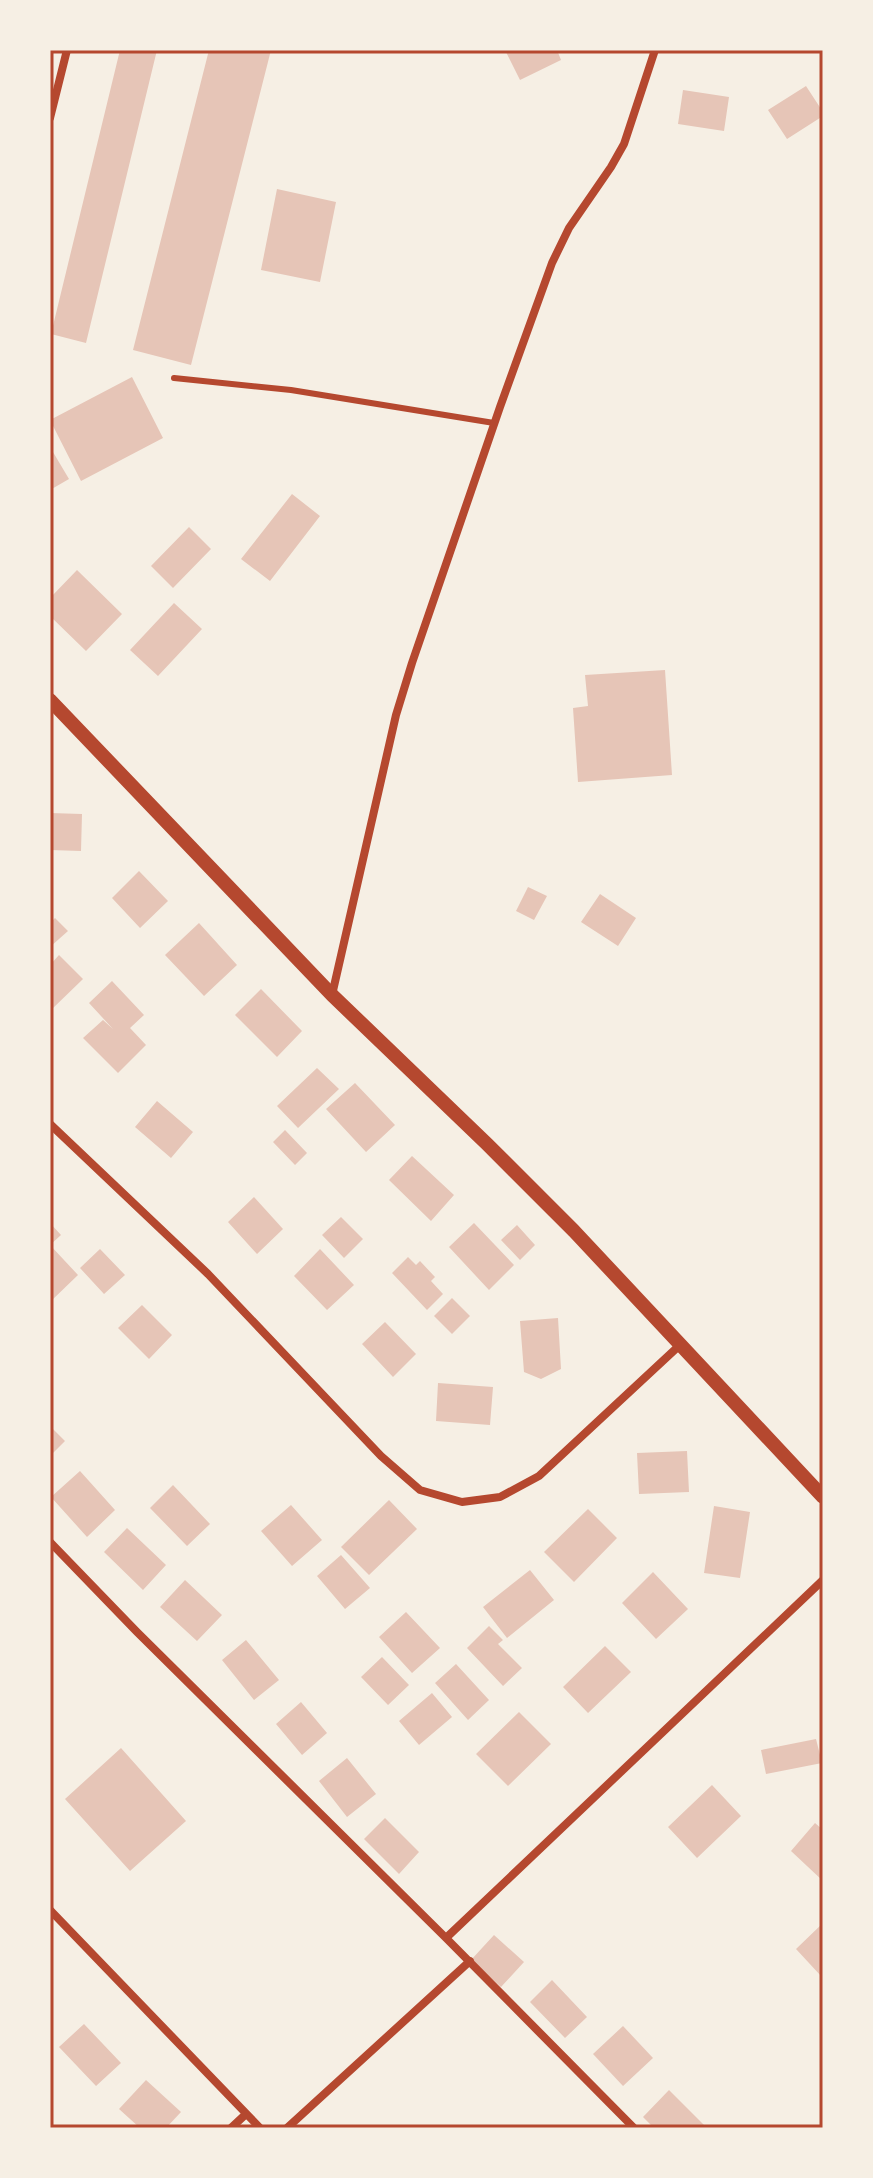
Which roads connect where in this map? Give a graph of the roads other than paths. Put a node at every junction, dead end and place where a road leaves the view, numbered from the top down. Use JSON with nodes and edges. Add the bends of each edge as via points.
{"nodes":[{"id":1,"x":67,"y":50,"type":"edge"},
{"id":2,"x":655,"y":50,"type":"edge"},
{"id":3,"x":50,"y":118,"type":"edge"},
{"id":4,"x":174,"y":378,"type":"dead end"},
{"id":5,"x":494,"y":423,"type":"junction"},
{"id":6,"x":51,"y":704,"type":"edge"},
{"id":7,"x":332,"y":995,"type":"junction"},
{"id":8,"x":50,"y":1124,"type":"edge"},
{"id":9,"x":681,"y":1344,"type":"junction"},
{"id":10,"x":823,"y":1497,"type":"edge"},
{"id":11,"x":50,"y":1542,"type":"edge"},
{"id":12,"x":823,"y":1580,"type":"edge"},
{"id":13,"x":50,"y":1910,"type":"edge"},
{"id":14,"x":446,"y":1938,"type":"junction"},
{"id":15,"x":470,"y":1961,"type":"junction"},
{"id":16,"x":246,"y":2114,"type":"junction"},
{"id":17,"x":231,"y":2128,"type":"edge"},
{"id":18,"x":260,"y":2128,"type":"edge"},
{"id":19,"x":287,"y":2128,"type":"edge"},
{"id":20,"x":634,"y":2128,"type":"edge"}],
"edges":[{"from":1,"to":3,"type":"street"},
{"from":2,"to":5,"type":"street","via":[[624,144],[552,263]]},
{"from":4,"to":5,"type":"lane","via":[[291,390]]},
{"from":5,"to":7,"type":"street","via":[[396,715]]},
{"from":6,"to":7,"type":"street"},
{"from":7,"to":9,"type":"street","via":[[487,1144]]},
{"from":8,"to":9,"type":"street","via":[[208,1274],[381,1456],[420,1490],[462,1502],[500,1497],[539,1476]]},
{"from":9,"to":10,"type":"street"},
{"from":11,"to":14,"type":"street"},
{"from":12,"to":14,"type":"street"},
{"from":13,"to":16,"type":"street"},
{"from":14,"to":15,"type":"street"},
{"from":15,"to":19,"type":"street"},
{"from":15,"to":20,"type":"street"},
{"from":16,"to":17,"type":"street"},
{"from":16,"to":18,"type":"street"}]}
